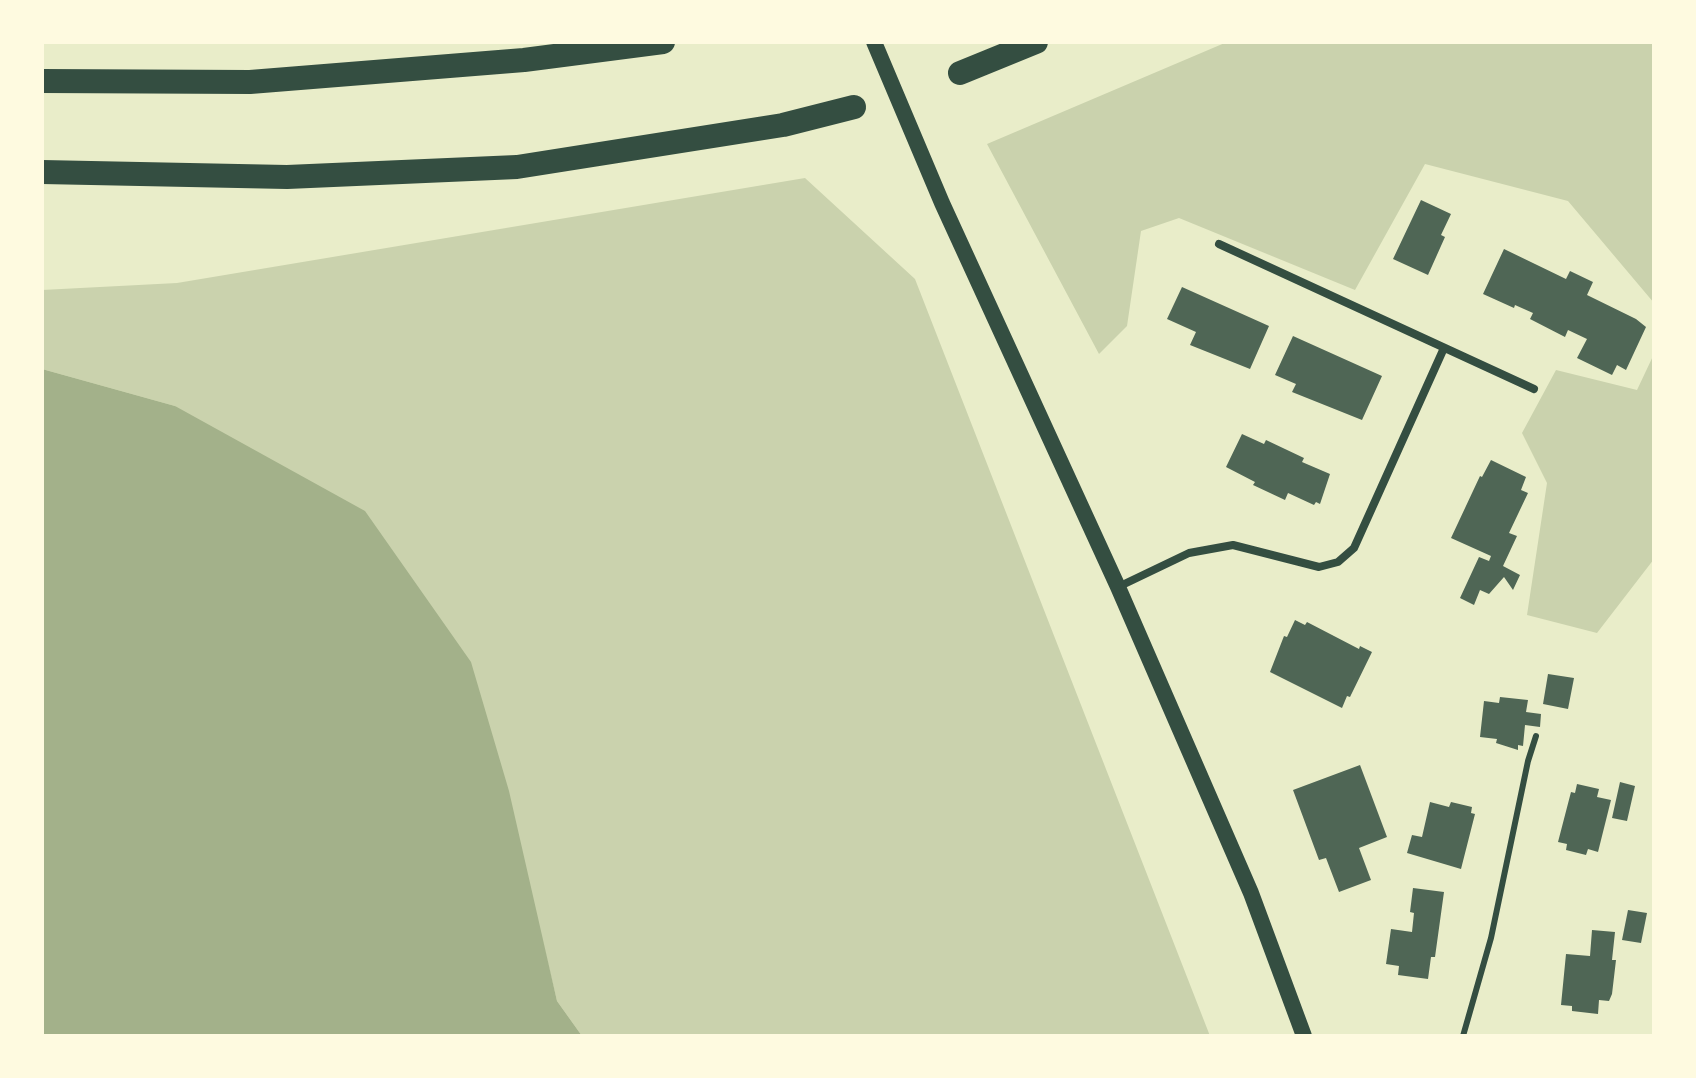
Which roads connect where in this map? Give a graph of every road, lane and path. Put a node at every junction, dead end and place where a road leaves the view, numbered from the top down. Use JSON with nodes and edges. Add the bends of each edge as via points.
{"nodes":[{"id":1,"x":663,"y":42,"type":"edge"},
{"id":2,"x":874,"y":42,"type":"edge"},
{"id":3,"x":1036,"y":42,"type":"edge"},
{"id":4,"x":960,"y":73,"type":"dead end"},
{"id":5,"x":42,"y":81,"type":"edge"},
{"id":6,"x":854,"y":107,"type":"dead end"},
{"id":7,"x":42,"y":172,"type":"edge"},
{"id":8,"x":1219,"y":244,"type":"dead end"},
{"id":9,"x":1444,"y":348,"type":"junction"},
{"id":10,"x":1534,"y":389,"type":"dead end"},
{"id":11,"x":1118,"y":587,"type":"junction"},
{"id":12,"x":1536,"y":736,"type":"dead end"},
{"id":13,"x":1304,"y":1036,"type":"edge"},
{"id":14,"x":1463,"y":1036,"type":"edge"}],
"edges":[{"from":1,"to":5,"type":"highway","via":[[524,60],[250,82]]},
{"from":2,"to":11,"type":"main road"},
{"from":3,"to":4,"type":"highway"},
{"from":6,"to":7,"type":"highway","via":[[783,125],[517,167],[287,177]]},
{"from":8,"to":9,"type":"street"},
{"from":9,"to":10,"type":"street"},
{"from":9,"to":11,"type":"street","via":[[1354,548],[1338,562],[1319,567],[1233,545],[1189,553]]},
{"from":11,"to":13,"type":"main road","via":[[1251,893]]},
{"from":12,"to":14,"type":"lane","via":[[1491,938]]}]}
